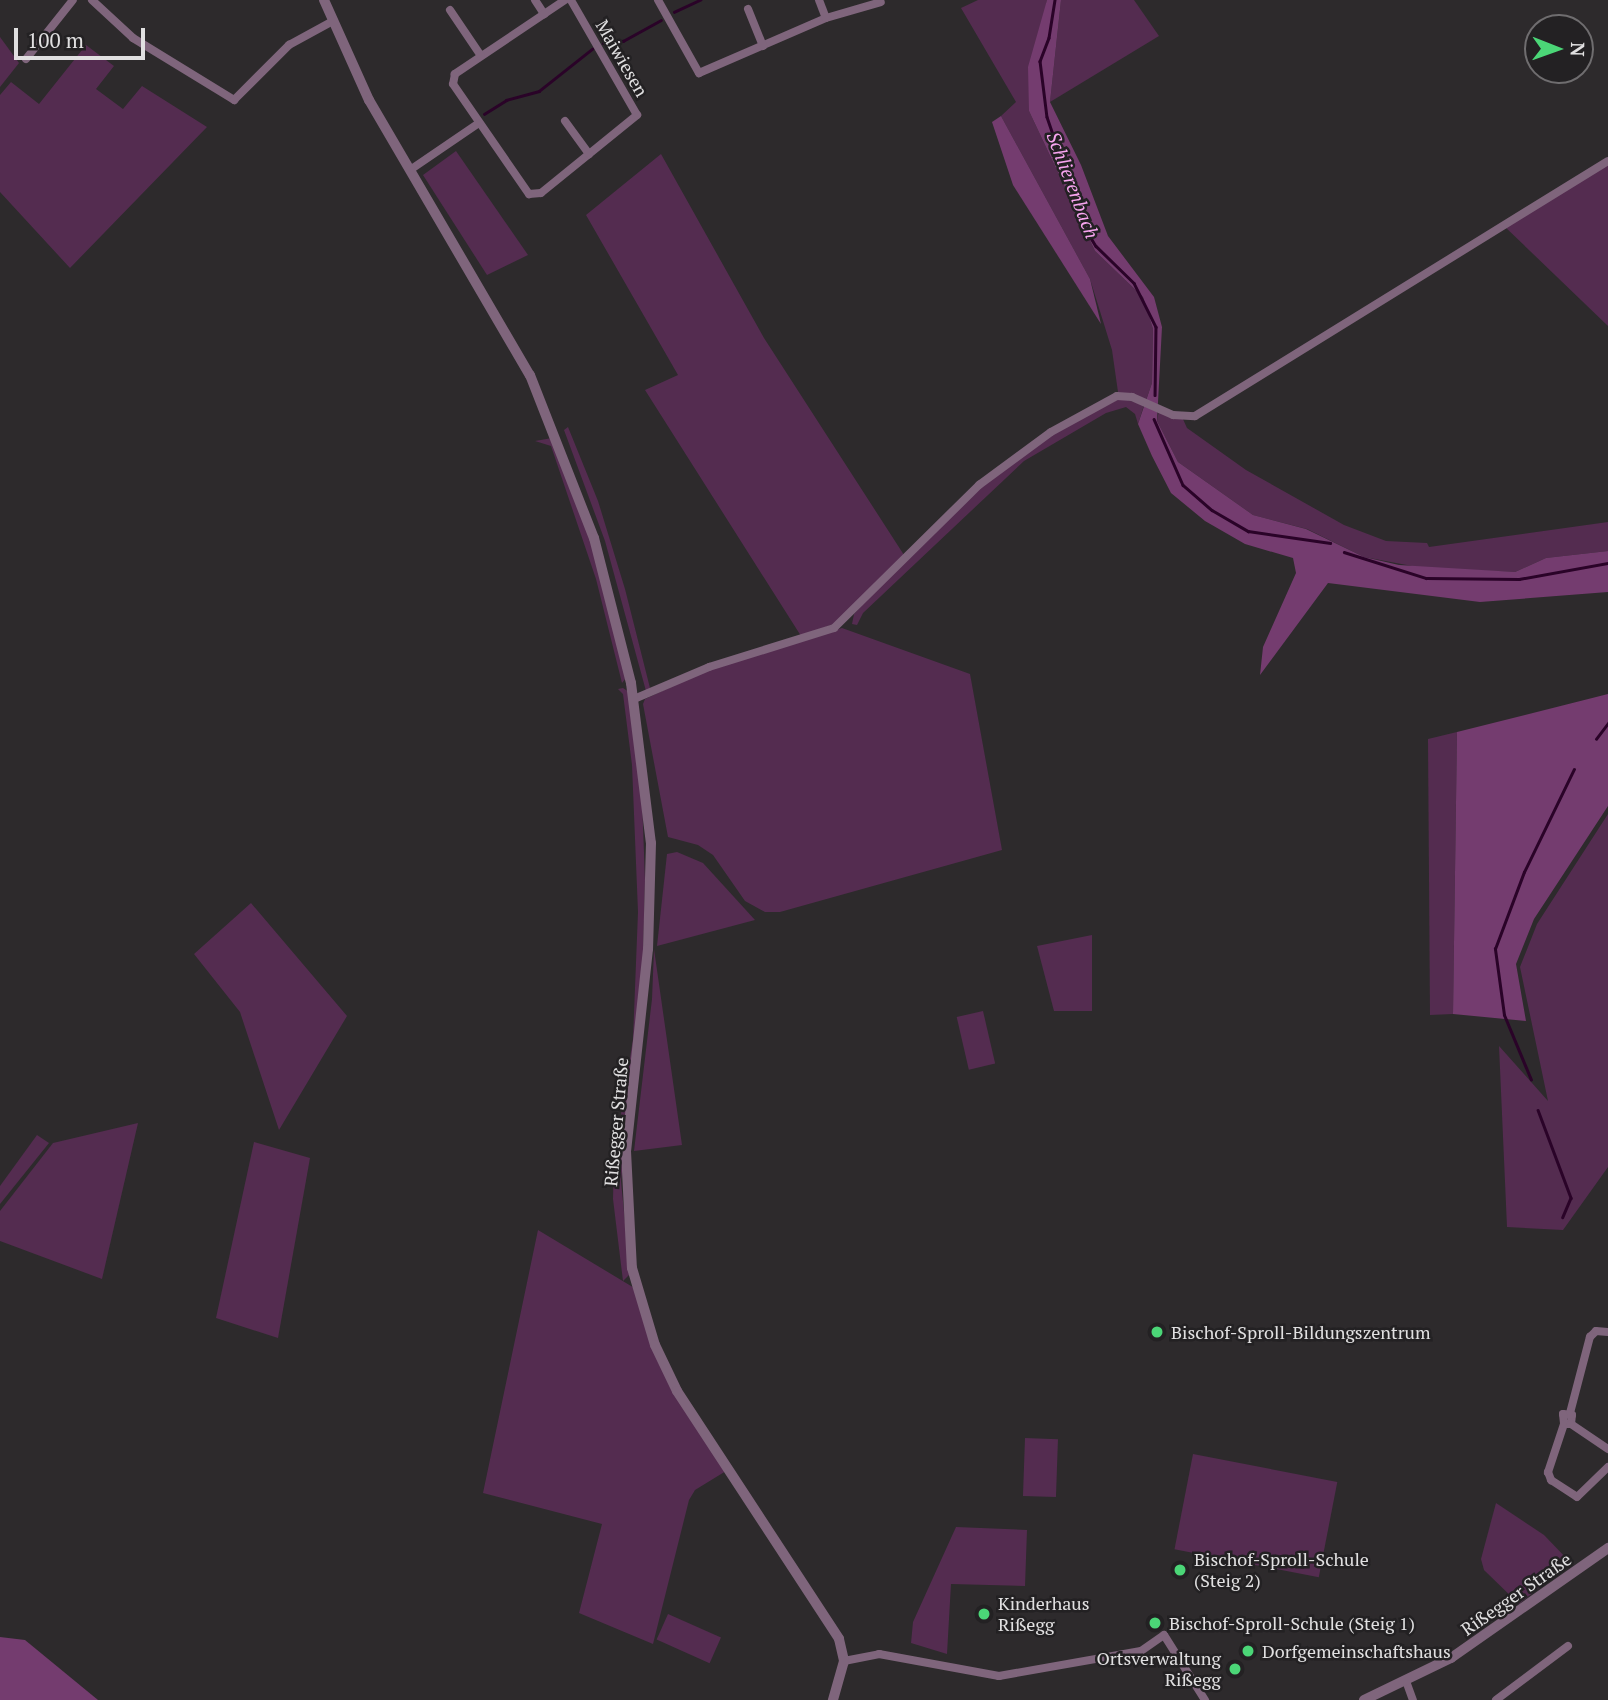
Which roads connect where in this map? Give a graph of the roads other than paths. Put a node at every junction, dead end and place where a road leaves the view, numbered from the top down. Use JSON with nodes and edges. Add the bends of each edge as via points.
{"nodes":[{"id":1,"x":73,"y":0,"type":"edge"},
{"id":2,"x":92,"y":0,"type":"edge"},
{"id":3,"x":324,"y":0,"type":"edge"},
{"id":4,"x":535,"y":0,"type":"edge"},
{"id":5,"x":565,"y":0,"type":"edge"},
{"id":6,"x":571,"y":0,"type":"edge"},
{"id":7,"x":658,"y":0,"type":"edge"},
{"id":8,"x":819,"y":0,"type":"edge"},
{"id":9,"x":881,"y":2,"type":"dead end"},
{"id":10,"x":748,"y":9,"type":"dead end"},
{"id":11,"x":450,"y":10,"type":"dead end"},
{"id":12,"x":544,"y":14,"type":"junction"},
{"id":13,"x":826,"y":18,"type":"junction"},
{"id":14,"x":333,"y":21,"type":"junction"},
{"id":15,"x":762,"y":46,"type":"junction"},
{"id":16,"x":481,"y":56,"type":"junction"},
{"id":17,"x":26,"y":59,"type":"dead end"},
{"id":18,"x":565,"y":121,"type":"dead end"},
{"id":19,"x":479,"y":123,"type":"junction"},
{"id":20,"x":589,"y":154,"type":"junction"},
{"id":21,"x":1608,"y":161,"type":"edge"},
{"id":22,"x":410,"y":170,"type":"junction"},
{"id":23,"x":634,"y":699,"type":"junction"},
{"id":24,"x":1608,"y":1332,"type":"edge"},
{"id":25,"x":1567,"y":1424,"type":"junction"},
{"id":26,"x":1608,"y":1449,"type":"edge"},
{"id":27,"x":1608,"y":1468,"type":"edge"},
{"id":28,"x":1608,"y":1548,"type":"edge"},
{"id":29,"x":1568,"y":1646,"type":"dead end"},
{"id":30,"x":844,"y":1661,"type":"junction"},
{"id":31,"x":1406,"y":1681,"type":"junction"},
{"id":32,"x":833,"y":1700,"type":"edge"},
{"id":33,"x":1205,"y":1700,"type":"edge"},
{"id":34,"x":1364,"y":1700,"type":"edge"},
{"id":35,"x":1413,"y":1700,"type":"edge"},
{"id":36,"x":1496,"y":1700,"type":"edge"}],
"edges":[{"from":1,"to":17,"type":"street"},
{"from":2,"to":14,"type":"street","via":[[132,38],[233,100],[289,45]]},
{"from":3,"to":14,"type":"street","name":"Rißegger Straße"},
{"from":4,"to":12,"type":"street"},
{"from":5,"to":12,"type":"street"},
{"from":6,"to":20,"type":"street","name":"Maiwiesen","via":[[637,115]]},
{"from":7,"to":15,"type":"street","via":[[699,73]]},
{"from":8,"to":13,"type":"street"},
{"from":9,"to":13,"type":"street"},
{"from":10,"to":15,"type":"street"},
{"from":11,"to":16,"type":"street"},
{"from":12,"to":16,"type":"street"},
{"from":13,"to":15,"type":"street"},
{"from":14,"to":22,"type":"street","name":"Rißegger Straße"},
{"from":16,"to":19,"type":"street","via":[[455,74],[453,83]]},
{"from":18,"to":20,"type":"street"},
{"from":19,"to":20,"type":"street","name":"Maiwiesen","via":[[529,194],[541,193]]},
{"from":19,"to":22,"type":"street"},
{"from":21,"to":23,"type":"street","via":[[1195,416],[1172,415],[1132,397],[1117,396],[1051,432],[979,485],[834,628],[709,667]]},
{"from":22,"to":23,"type":"street","name":"Rißegger Straße","via":[[479,282],[555,430],[615,610]]},
{"from":23,"to":30,"type":"street","name":"Rißegger Straße","via":[[651,843],[646,983],[626,1162],[626,1216],[636,1289],[677,1391],[839,1639]]},
{"from":24,"to":25,"type":"street","via":[[1596,1331],[1590,1337]]},
{"from":25,"to":26,"type":"street"},
{"from":25,"to":27,"type":"street","via":[[1548,1472],[1551,1480],[1577,1497]]},
{"from":28,"to":31,"type":"street","name":"Rißegger Straße","via":[[1462,1651]]},
{"from":29,"to":36,"type":"street"},
{"from":30,"to":32,"type":"street"},
{"from":30,"to":33,"type":"street","via":[[879,1654],[999,1676],[1141,1651],[1164,1635]]},
{"from":31,"to":34,"type":"street","name":"Rißegger Straße"},
{"from":31,"to":35,"type":"street"}]}
